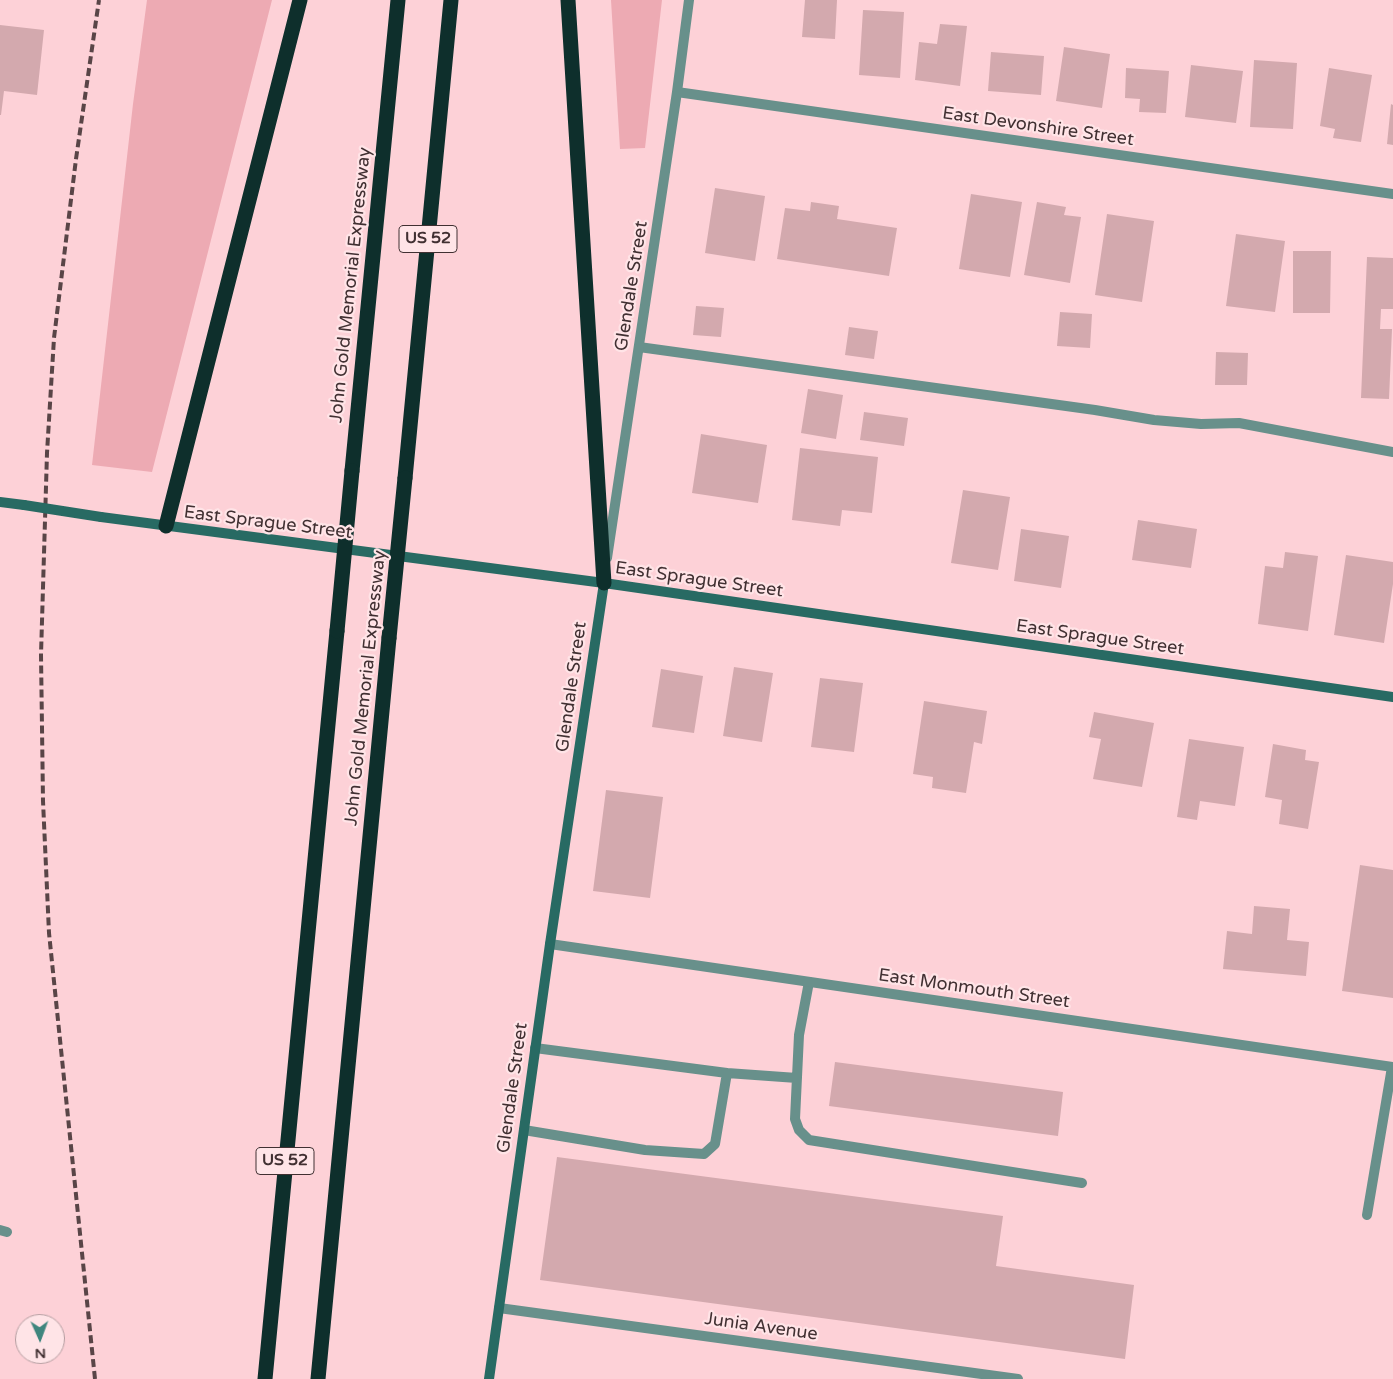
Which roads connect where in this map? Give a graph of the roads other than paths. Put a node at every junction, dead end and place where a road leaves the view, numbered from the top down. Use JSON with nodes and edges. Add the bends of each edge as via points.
{"nodes":[{"id":1,"x":300,"y":0,"type":"edge"},
{"id":2,"x":398,"y":0,"type":"edge"},
{"id":3,"x":451,"y":0,"type":"edge"},
{"id":4,"x":568,"y":0,"type":"edge"},
{"id":5,"x":689,"y":0,"type":"edge"},
{"id":6,"x":678,"y":92,"type":"junction"},
{"id":7,"x":1393,"y":194,"type":"edge"},
{"id":8,"x":639,"y":347,"type":"junction"},
{"id":9,"x":1393,"y":452,"type":"edge"},
{"id":10,"x":0,"y":502,"type":"edge"},
{"id":11,"x":166,"y":526,"type":"junction"},
{"id":12,"x":604,"y":582,"type":"junction"},
{"id":13,"x":1393,"y":697,"type":"edge"},
{"id":14,"x":550,"y":944,"type":"junction"},
{"id":15,"x":809,"y":982,"type":"junction"},
{"id":16,"x":535,"y":1048,"type":"junction"},
{"id":17,"x":1392,"y":1067,"type":"edge"},
{"id":18,"x":727,"y":1073,"type":"junction"},
{"id":19,"x":797,"y":1078,"type":"junction"},
{"id":20,"x":524,"y":1130,"type":"junction"},
{"id":21,"x":1082,"y":1183,"type":"dead end"},
{"id":22,"x":1367,"y":1215,"type":"dead end"},
{"id":23,"x":499,"y":1308,"type":"junction"},
{"id":24,"x":265,"y":1379,"type":"edge"},
{"id":25,"x":318,"y":1379,"type":"edge"},
{"id":26,"x":489,"y":1379,"type":"edge"},
{"id":27,"x":1018,"y":1379,"type":"edge"}],
"edges":[{"from":1,"to":11,"type":"highway"},
{"from":2,"to":24,"type":"highway","name":"John Gold Memorial Expressway","number":"US 52","bridge":true},
{"from":3,"to":25,"type":"highway","name":"John Gold Memorial Expressway","number":"US 52","bridge":true},
{"from":4,"to":12,"type":"highway"},
{"from":5,"to":6,"type":"street","name":"Glendale Street"},
{"from":6,"to":7,"type":"street","name":"East Devonshire Street"},
{"from":6,"to":8,"type":"street","name":"Glendale Street"},
{"from":8,"to":9,"type":"street","via":[[1154,420],[1239,423]]},
{"from":8,"to":12,"type":"street","name":"Glendale Street"},
{"from":10,"to":11,"type":"main road","name":"East Sprague Street","bridge":true},
{"from":11,"to":12,"type":"main road","name":"East Sprague Street"},
{"from":12,"to":13,"type":"main road","name":"East Sprague Street"},
{"from":12,"to":14,"type":"main road","name":"Glendale Street"},
{"from":14,"to":15,"type":"street","name":"East Monmouth Street"},
{"from":14,"to":16,"type":"main road","name":"Glendale Street"},
{"from":15,"to":17,"type":"street","name":"East Monmouth Street"},
{"from":15,"to":19,"type":"street","via":[[799,1035]]},
{"from":16,"to":18,"type":"street"},
{"from":16,"to":20,"type":"main road","name":"Glendale Street"},
{"from":17,"to":22,"type":"street"},
{"from":18,"to":19,"type":"street"},
{"from":18,"to":20,"type":"street","via":[[715,1144],[704,1154],[645,1150]]},
{"from":19,"to":21,"type":"street","via":[[795,1119],[808,1140]]},
{"from":20,"to":23,"type":"main road","name":"Glendale Street"},
{"from":23,"to":26,"type":"main road","name":"Glendale Street"},
{"from":23,"to":27,"type":"street","name":"Junia Avenue"}]}
